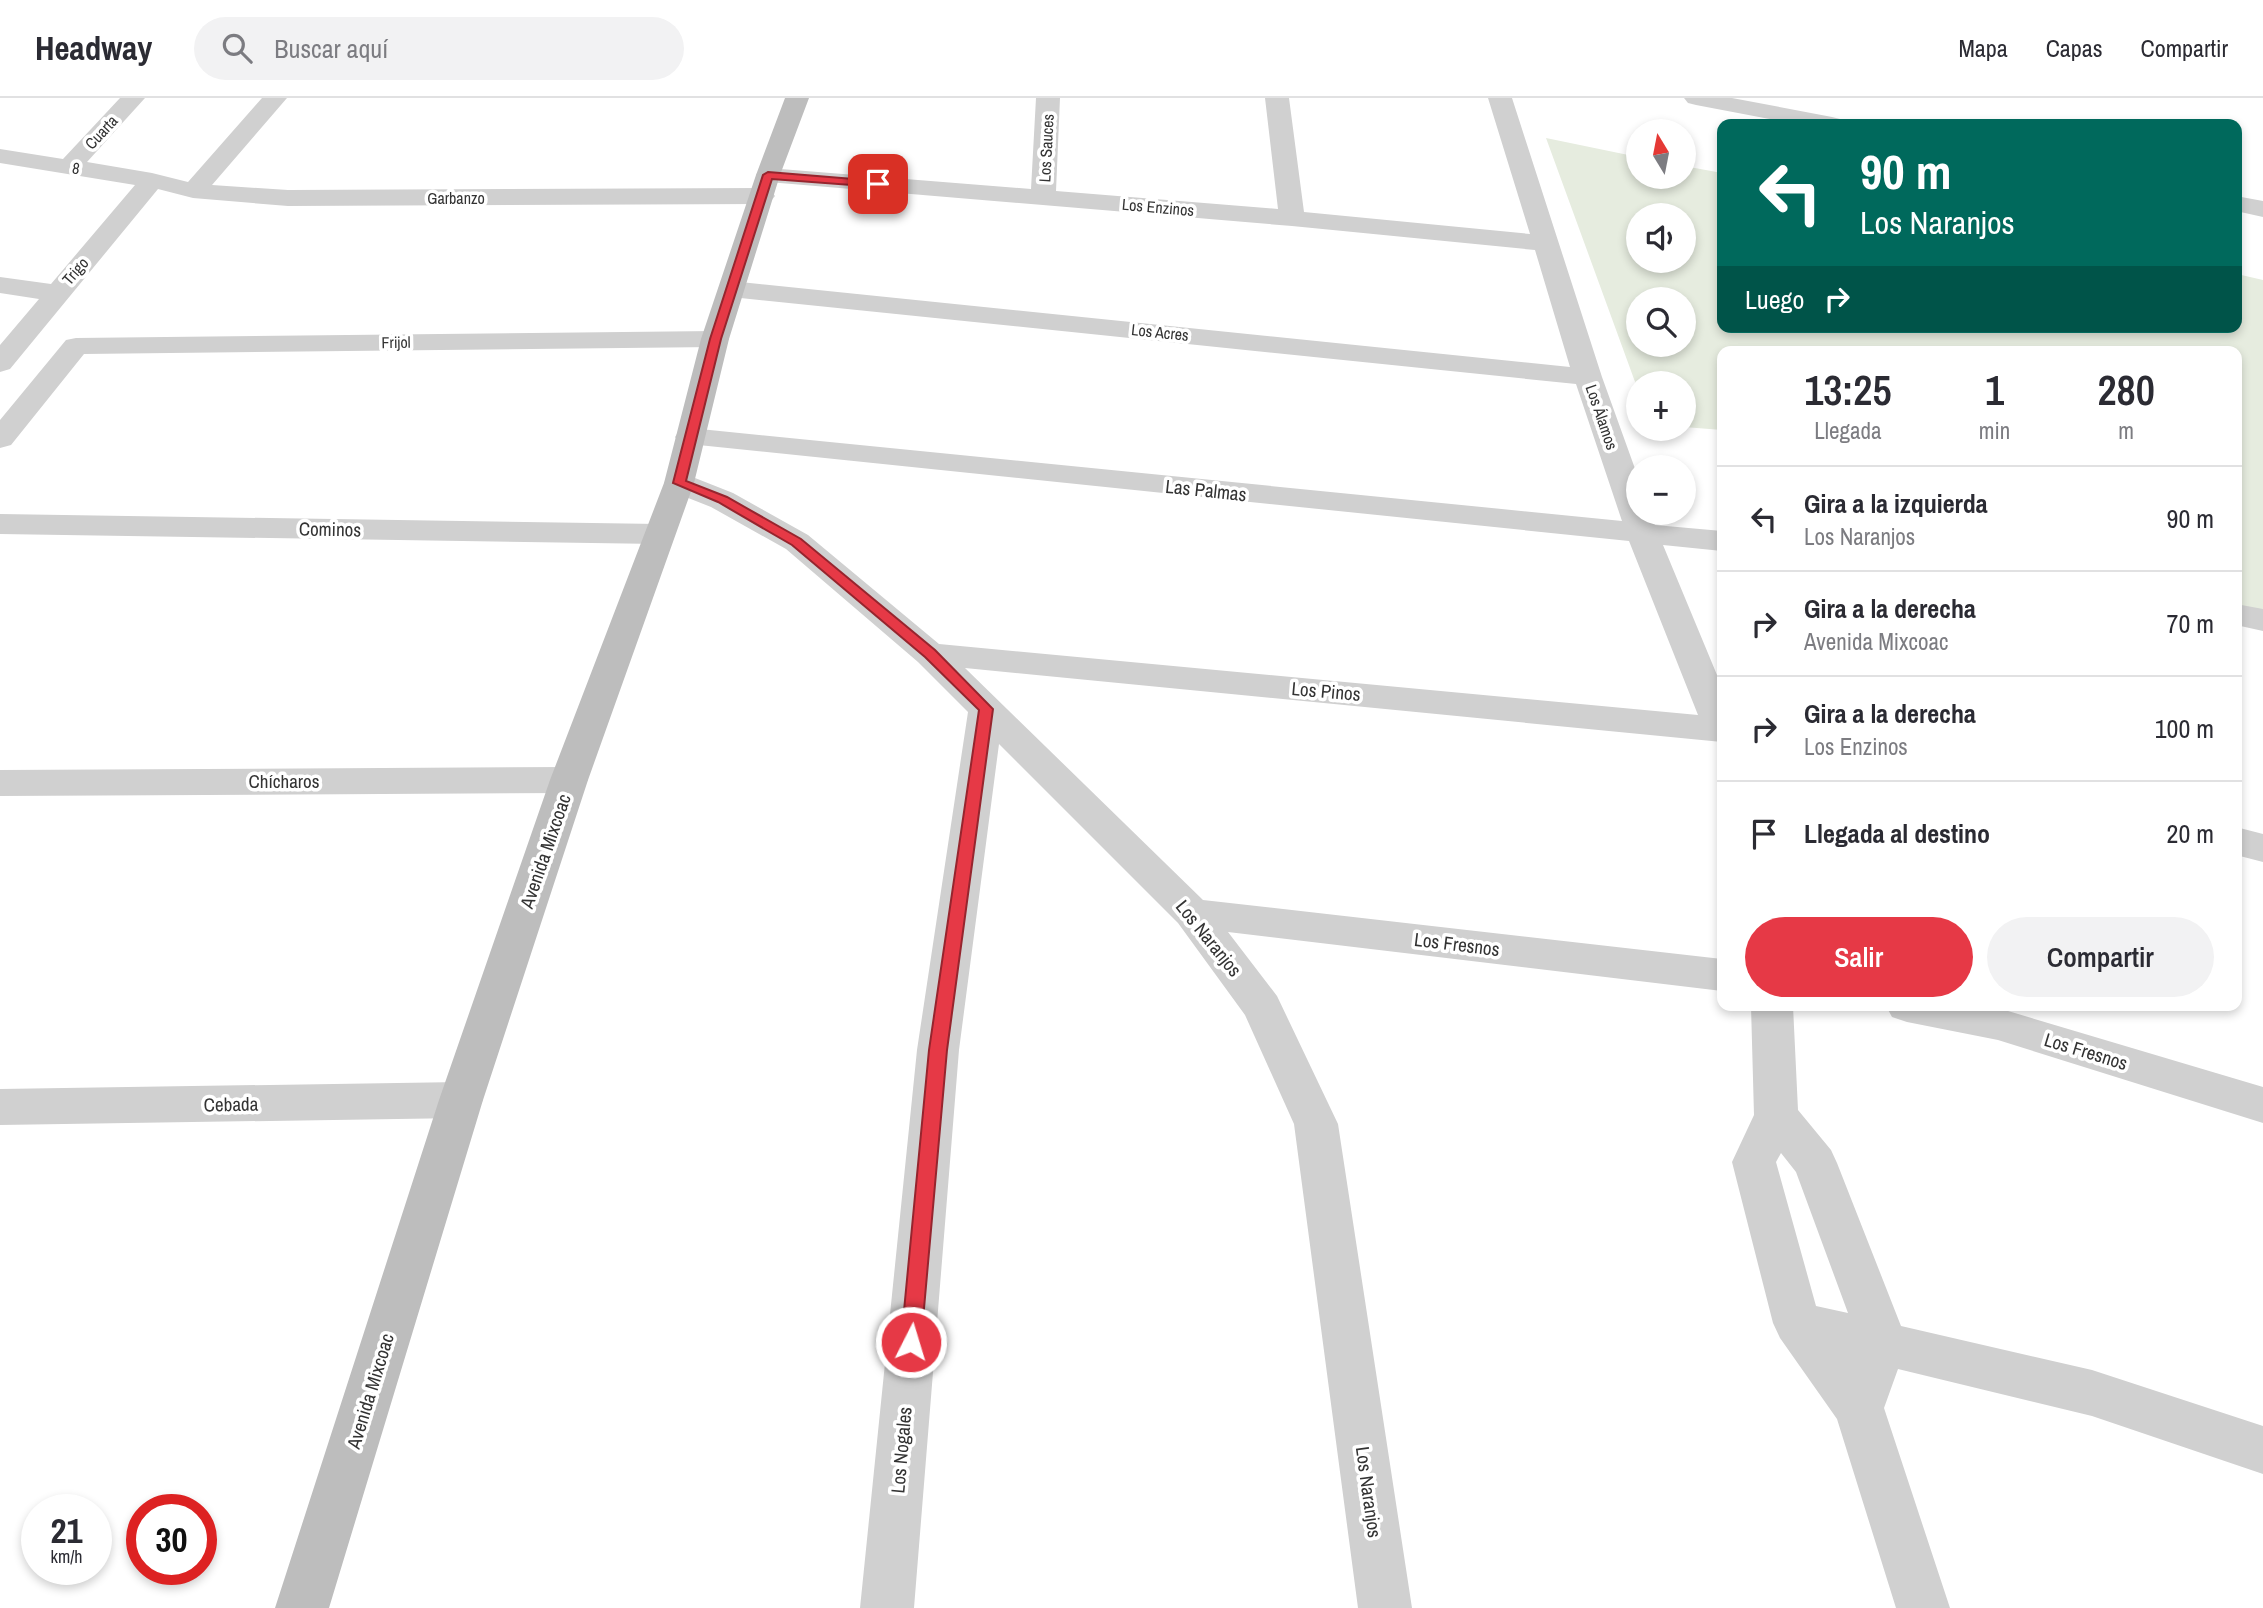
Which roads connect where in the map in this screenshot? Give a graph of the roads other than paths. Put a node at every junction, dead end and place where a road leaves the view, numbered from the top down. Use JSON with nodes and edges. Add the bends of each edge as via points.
{"nodes":[{"id":1,"x":133,"y":98,"type":"edge"},
{"id":2,"x":275,"y":98,"type":"edge"},
{"id":3,"x":796,"y":98,"type":"edge"},
{"id":4,"x":1048,"y":98,"type":"edge"},
{"id":5,"x":1277,"y":98,"type":"edge"},
{"id":6,"x":1500,"y":98,"type":"edge"},
{"id":7,"x":1696,"y":98,"type":"edge"},
{"id":8,"x":1755,"y":104,"type":"edge"},
{"id":9,"x":1813,"y":119,"type":"edge"},
{"id":10,"x":0,"y":156,"type":"edge"},
{"id":11,"x":69,"y":167,"type":"junction"},
{"id":12,"x":152,"y":180,"type":"junction"},
{"id":13,"x":765,"y":186,"type":"junction"},
{"id":14,"x":193,"y":191,"type":"junction"},
{"id":15,"x":1043,"y":198,"type":"junction"},
{"id":16,"x":2242,"y":205,"type":"edge"},
{"id":17,"x":2263,"y":209,"type":"edge"},
{"id":18,"x":1292,"y":218,"type":"junction"},
{"id":19,"x":1548,"y":244,"type":"junction"},
{"id":20,"x":0,"y":285,"type":"edge"},
{"id":21,"x":731,"y":289,"type":"junction"},
{"id":22,"x":56,"y":293,"type":"junction"},
{"id":23,"x":715,"y":339,"type":"junction"},
{"id":24,"x":0,"y":363,"type":"edge"},
{"id":25,"x":1588,"y":377,"type":"junction"},
{"id":26,"x":690,"y":438,"type":"junction"},
{"id":27,"x":0,"y":439,"type":"edge"},
{"id":28,"x":679,"y":483,"type":"junction"},
{"id":29,"x":0,"y":524,"type":"edge"},
{"id":30,"x":1642,"y":533,"type":"junction"},
{"id":31,"x":659,"y":534,"type":"junction"},
{"id":32,"x":1717,"y":540,"type":"edge"},
{"id":33,"x":2242,"y":615,"type":"edge"},
{"id":34,"x":2263,"y":620,"type":"edge"},
{"id":35,"x":930,"y":654,"type":"junction"},
{"id":36,"x":986,"y":709,"type":"junction"},
{"id":37,"x":1717,"y":717,"type":"edge"},
{"id":38,"x":1717,"y":729,"type":"edge"},
{"id":39,"x":569,"y":780,"type":"junction"},
{"id":40,"x":0,"y":783,"type":"edge"},
{"id":41,"x":2242,"y":843,"type":"edge"},
{"id":42,"x":2263,"y":848,"type":"edge"},
{"id":43,"x":1192,"y":913,"type":"junction"},
{"id":44,"x":1717,"y":974,"type":"edge"},
{"id":45,"x":1772,"y":1011,"type":"edge"},
{"id":46,"x":1932,"y":1011,"type":"edge"},
{"id":47,"x":461,"y":1100,"type":"junction"},
{"id":48,"x":2263,"y":1105,"type":"edge"},
{"id":49,"x":0,"y":1107,"type":"edge"},
{"id":50,"x":1776,"y":1115,"type":"junction"},
{"id":51,"x":1797,"y":1323,"type":"junction"},
{"id":52,"x":1883,"y":1342,"type":"junction"},
{"id":53,"x":1859,"y":1408,"type":"junction"},
{"id":54,"x":2263,"y":1450,"type":"edge"},
{"id":55,"x":302,"y":1608,"type":"edge"},
{"id":56,"x":887,"y":1608,"type":"edge"},
{"id":57,"x":1385,"y":1608,"type":"edge"},
{"id":58,"x":1923,"y":1608,"type":"edge"}],
"edges":[{"from":1,"to":11,"type":"street","name":"Cuarta"},
{"from":2,"to":14,"type":"street"},
{"from":3,"to":13,"type":"street","name":"Avenida Mixcoac"},
{"from":4,"to":15,"type":"street","name":"Los Sauces"},
{"from":5,"to":18,"type":"street"},
{"from":6,"to":19,"type":"street","name":"Los Álamos"},
{"from":7,"to":8,"type":"street"},
{"from":8,"to":9,"type":"street"},
{"from":10,"to":11,"type":"street","name":"8"},
{"from":11,"to":12,"type":"street","name":"8"},
{"from":12,"to":14,"type":"street","name":"Garbanzo"},
{"from":12,"to":22,"type":"street","name":"Trigo"},
{"from":13,"to":14,"type":"street","name":"Garbanzo","via":[[288,198]]},
{"from":13,"to":15,"type":"street","name":"Los Enzinos"},
{"from":13,"to":21,"type":"street","name":"Avenida Mixcoac"},
{"from":15,"to":18,"type":"street","name":"Los Enzinos"},
{"from":16,"to":17,"type":"street"},
{"from":18,"to":19,"type":"street","name":"Los Enzinos"},
{"from":19,"to":25,"type":"street","name":"Los Álamos"},
{"from":20,"to":22,"type":"street"},
{"from":21,"to":23,"type":"street","name":"Avenida Mixcoac"},
{"from":21,"to":25,"type":"street","name":"Los Acres"},
{"from":22,"to":24,"type":"street","name":"Trigo"},
{"from":23,"to":26,"type":"street","name":"Avenida Mixcoac"},
{"from":23,"to":27,"type":"street","name":"Frijol","via":[[76,346]]},
{"from":25,"to":30,"type":"street","name":"Los Álamos"},
{"from":26,"to":28,"type":"street","name":"Avenida Mixcoac"},
{"from":26,"to":30,"type":"street","name":"Las Palmas"},
{"from":28,"to":31,"type":"street","name":"Avenida Mixcoac"},
{"from":28,"to":35,"type":"street","name":"Los Naranjos","via":[[722,500],[797,542]]},
{"from":29,"to":31,"type":"street","name":"Cominos"},
{"from":30,"to":32,"type":"street","name":"Las Palmas"},
{"from":30,"to":37,"type":"street","name":"Los Álamos"},
{"from":31,"to":39,"type":"street","name":"Avenida Mixcoac"},
{"from":33,"to":34,"type":"street"},
{"from":35,"to":36,"type":"street","name":"Los Naranjos"},
{"from":35,"to":38,"type":"street","name":"Los Pinos"},
{"from":36,"to":43,"type":"street","name":"Los Naranjos"},
{"from":36,"to":56,"type":"street","name":"Los Nogales","via":[[938,1050]]},
{"from":39,"to":40,"type":"street","name":"Chícharos"},
{"from":39,"to":47,"type":"street","name":"Avenida Mixcoac"},
{"from":41,"to":42,"type":"street"},
{"from":43,"to":44,"type":"street","name":"Los Fresnos"},
{"from":43,"to":57,"type":"street","name":"Los Naranjos","via":[[1262,1007],[1316,1124]]},
{"from":45,"to":50,"type":"street"},
{"from":46,"to":48,"type":"street","name":"Los Fresnos","via":[[1998,1024]]},
{"from":47,"to":49,"type":"street","name":"Cebada"},
{"from":47,"to":55,"type":"street","name":"Avenida Mixcoac"},
{"from":50,"to":51,"type":"street","via":[[1754,1162]]},
{"from":50,"to":52,"type":"street","via":[[1815,1163]]},
{"from":51,"to":52,"type":"street"},
{"from":51,"to":53,"type":"street"},
{"from":52,"to":53,"type":"street"},
{"from":52,"to":54,"type":"street","via":[[2092,1393]]},
{"from":53,"to":58,"type":"street"}]}
